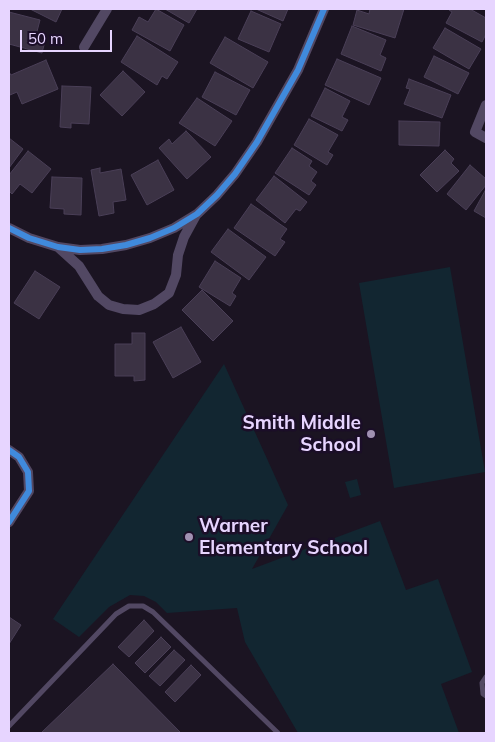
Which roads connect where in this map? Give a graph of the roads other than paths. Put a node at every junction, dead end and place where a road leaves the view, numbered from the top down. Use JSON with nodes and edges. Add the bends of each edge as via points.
{"nodes":[{"id":1,"x":107,"y":9,"type":"edge"},
{"id":2,"x":324,"y":9,"type":"edge"},
{"id":3,"x":84,"y":47,"type":"dead end"},
{"id":4,"x":486,"y":106,"type":"edge"},
{"id":5,"x":486,"y":138,"type":"edge"},
{"id":6,"x":197,"y":214,"type":"junction"},
{"id":7,"x":9,"y":228,"type":"edge"},
{"id":8,"x":58,"y":247,"type":"junction"},
{"id":9,"x":9,"y":450,"type":"edge"},
{"id":10,"x":9,"y":522,"type":"edge"},
{"id":11,"x":486,"y":677,"type":"edge"},
{"id":12,"x":486,"y":696,"type":"edge"},
{"id":13,"x":9,"y":726,"type":"edge"},
{"id":14,"x":278,"y":733,"type":"edge"}],
"edges":[{"from":1,"to":3,"type":"street"},
{"from":2,"to":6,"type":"street","via":[[298,70],[257,142],[217,195]]},
{"from":4,"to":5,"type":"street","via":[[476,132]]},
{"from":6,"to":8,"type":"street","via":[[174,228],[126,245],[80,250]]},
{"from":6,"to":8,"type":"street","via":[[184,237],[169,293],[139,310],[109,305],[98,296],[79,266]]},
{"from":7,"to":8,"type":"street"},
{"from":9,"to":10,"type":"street","via":[[19,457],[28,472],[30,491]]},
{"from":11,"to":12,"type":"lane","via":[[482,683]]},
{"from":13,"to":14,"type":"lane","via":[[116,614],[130,606],[142,606],[153,612]]}]}
